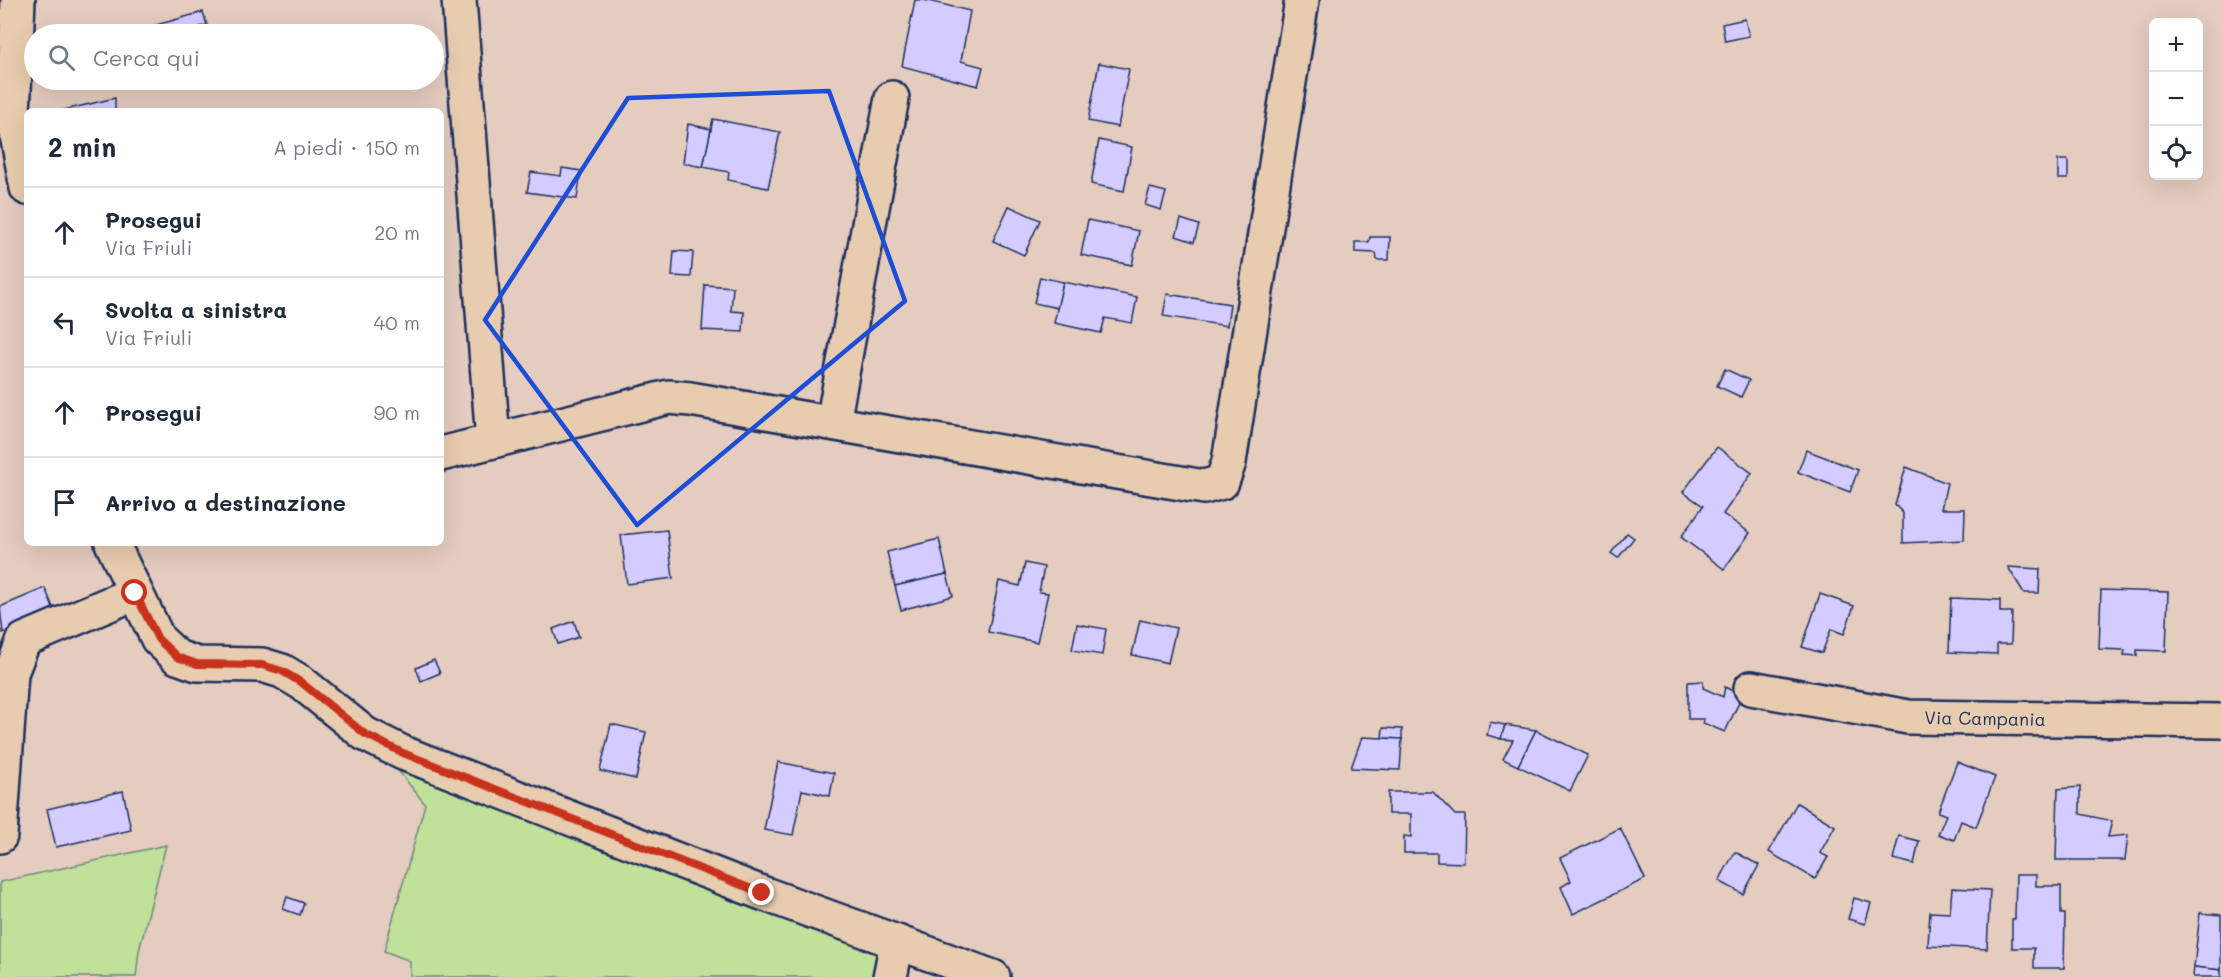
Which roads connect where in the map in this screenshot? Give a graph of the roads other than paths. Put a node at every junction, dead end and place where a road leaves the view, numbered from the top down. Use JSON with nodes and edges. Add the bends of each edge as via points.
{"nodes":[{"id":1,"x":18,"y":0,"type":"edge"},
{"id":2,"x":459,"y":0,"type":"edge"},
{"id":3,"x":1302,"y":0,"type":"edge"},
{"id":4,"x":892,"y":98,"type":"dead end"},
{"id":5,"x":6,"y":115,"type":"edge"},
{"id":6,"x":24,"y":176,"type":"edge"},
{"id":7,"x":833,"y":423,"type":"junction"},
{"id":8,"x":493,"y":441,"type":"junction"},
{"id":9,"x":444,"y":453,"type":"edge"},
{"id":10,"x":113,"y":546,"type":"edge"},
{"id":11,"x":135,"y":593,"type":"junction"},
{"id":12,"x":1751,"y":688,"type":"dead end"},
{"id":13,"x":2221,"y":721,"type":"edge"},
{"id":14,"x":0,"y":836,"type":"edge"},
{"id":15,"x":897,"y":942,"type":"junction"},
{"id":16,"x":890,"y":977,"type":"edge"},
{"id":17,"x":993,"y":977,"type":"edge"}],
"edges":[{"from":1,"to":5,"type":"street"},
{"from":2,"to":8,"type":"street"},
{"from":3,"to":7,"type":"street","via":[[1231,451],[1222,482],[1204,487]]},
{"from":4,"to":7,"type":"street"},
{"from":5,"to":6,"type":"street"},
{"from":7,"to":8,"type":"street","via":[[669,397]]},
{"from":8,"to":9,"type":"street"},
{"from":10,"to":11,"type":"street"},
{"from":11,"to":14,"type":"street","via":[[24,640],[11,673]]},
{"from":11,"to":15,"type":"street","via":[[158,639],[177,657],[197,664],[262,665],[282,671],[365,734],[414,758]]},
{"from":12,"to":13,"type":"street","name":"Via Campania","via":[[1908,717]]},
{"from":15,"to":16,"type":"street"},
{"from":15,"to":17,"type":"street"}]}
